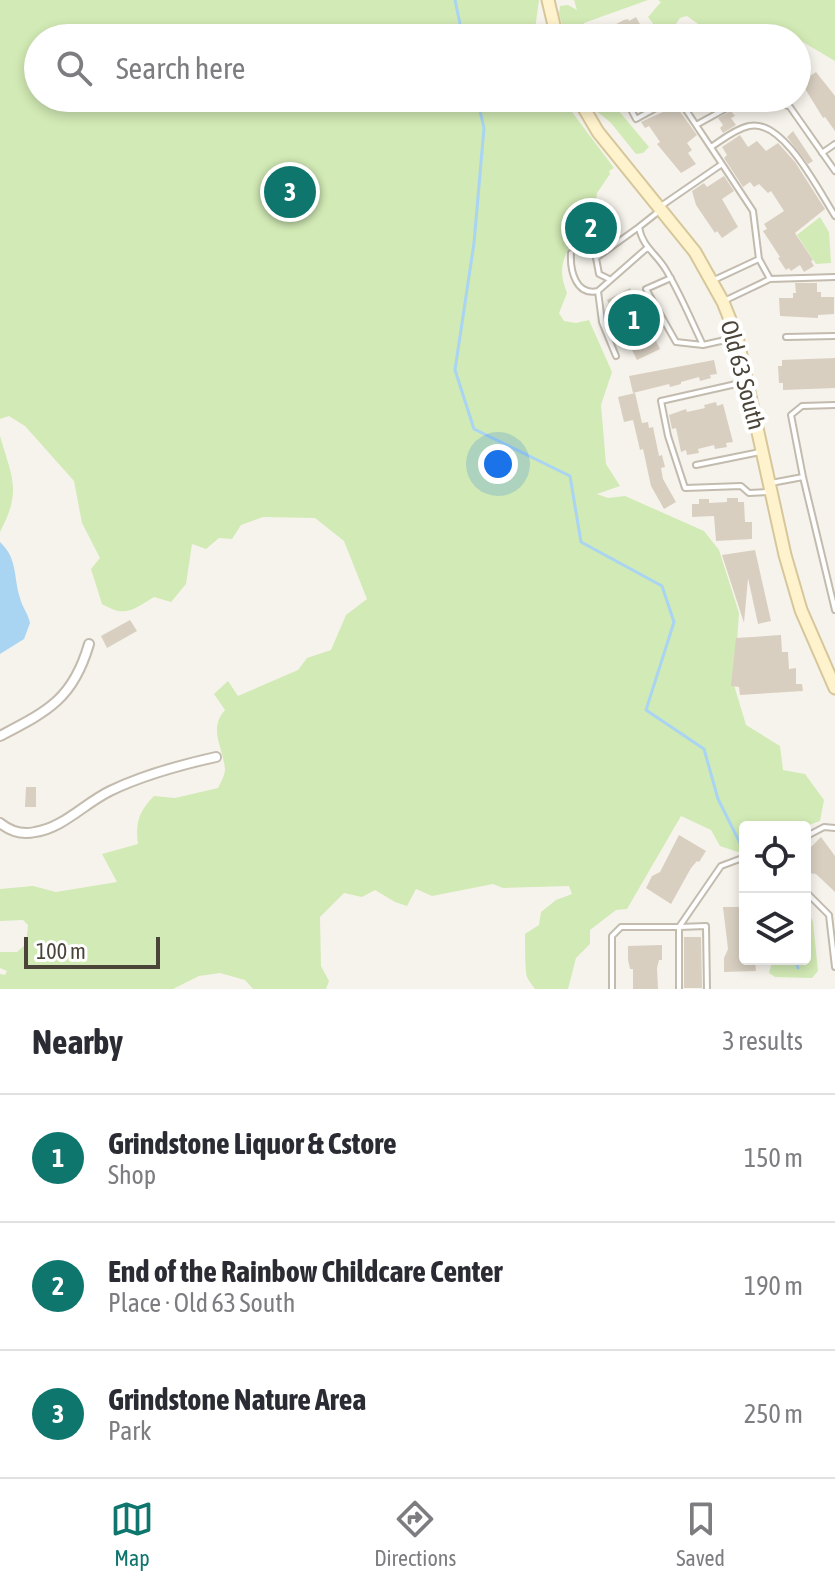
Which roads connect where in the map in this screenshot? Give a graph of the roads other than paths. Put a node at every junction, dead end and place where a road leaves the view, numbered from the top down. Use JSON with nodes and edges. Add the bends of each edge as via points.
{"nodes":[{"id":1,"x":548,"y":0,"type":"edge"},
{"id":2,"x":554,"y":24,"type":"edge"},
{"id":3,"x":586,"y":112,"type":"edge"},
{"id":4,"x":632,"y":112,"type":"edge"},
{"id":5,"x":649,"y":112,"type":"edge"},
{"id":6,"x":686,"y":112,"type":"edge"},
{"id":7,"x":720,"y":112,"type":"edge"},
{"id":8,"x":793,"y":112,"type":"edge"},
{"id":9,"x":696,"y":125,"type":"junction"},
{"id":10,"x":835,"y":144,"type":"edge"},
{"id":11,"x":711,"y":147,"type":"junction"},
{"id":12,"x":822,"y":153,"type":"junction"},
{"id":13,"x":722,"y":164,"type":"junction"},
{"id":14,"x":835,"y":171,"type":"edge"},
{"id":15,"x":660,"y":209,"type":"junction"},
{"id":16,"x":835,"y":216,"type":"edge"},
{"id":17,"x":639,"y":227,"type":"junction"},
{"id":18,"x":647,"y":248,"type":"junction"},
{"id":19,"x":571,"y":253,"type":"dead end"},
{"id":20,"x":759,"y":259,"type":"junction"},
{"id":21,"x":835,"y":277,"type":"edge"},
{"id":22,"x":671,"y":278,"type":"junction"},
{"id":23,"x":770,"y":279,"type":"junction"},
{"id":24,"x":610,"y":280,"type":"junction"},
{"id":25,"x":712,"y":281,"type":"junction"},
{"id":26,"x":598,"y":291,"type":"junction"},
{"id":27,"x":723,"y":302,"type":"junction"},
{"id":28,"x":835,"y":336,"type":"edge"},
{"id":29,"x":737,"y":337,"type":"junction"},
{"id":30,"x":786,"y":337,"type":"dead end"},
{"id":31,"x":703,"y":345,"type":"junction"},
{"id":32,"x":616,"y":356,"type":"dead end"},
{"id":33,"x":747,"y":382,"type":"junction"},
{"id":34,"x":835,"y":405,"type":"edge"},
{"id":35,"x":762,"y":452,"type":"junction"},
{"id":36,"x":696,"y":465,"type":"dead end"},
{"id":37,"x":803,"y":477,"type":"junction"},
{"id":38,"x":770,"y":488,"type":"junction"},
{"id":39,"x":835,"y":610,"type":"edge"},
{"id":40,"x":89,"y":644,"type":"dead end"},
{"id":41,"x":835,"y":688,"type":"edge"},
{"id":42,"x":0,"y":736,"type":"edge"},
{"id":43,"x":216,"y":757,"type":"dead end"},
{"id":44,"x":0,"y":823,"type":"edge"},
{"id":45,"x":835,"y":828,"type":"edge"},
{"id":46,"x":811,"y":834,"type":"edge"},
{"id":47,"x":739,"y":859,"type":"edge"},
{"id":48,"x":807,"y":893,"type":"edge"},
{"id":49,"x":679,"y":927,"type":"junction"},
{"id":50,"x":835,"y":967,"type":"edge"},
{"id":51,"x":612,"y":989,"type":"edge"},
{"id":52,"x":679,"y":989,"type":"edge"},
{"id":53,"x":707,"y":989,"type":"edge"}],
"edges":[{"from":1,"to":2,"type":"main road"},
{"from":3,"to":15,"type":"main road","name":"Old 63 South"},
{"from":4,"to":5,"type":"lane","via":[[636,119]]},
{"from":6,"to":9,"type":"lane"},
{"from":7,"to":9,"type":"lane"},
{"from":8,"to":12,"type":"lane"},
{"from":9,"to":11,"type":"lane"},
{"from":10,"to":12,"type":"lane"},
{"from":11,"to":13,"type":"lane"},
{"from":11,"to":16,"type":"lane","via":[[747,126],[770,128],[783,138]]},
{"from":12,"to":14,"type":"lane"},
{"from":13,"to":15,"type":"lane"},
{"from":13,"to":20,"type":"lane","via":[[753,211]]},
{"from":15,"to":17,"type":"lane"},
{"from":15,"to":25,"type":"main road","name":"Old 63 South"},
{"from":17,"to":18,"type":"lane"},
{"from":17,"to":24,"type":"lane","via":[[596,258],[599,274]]},
{"from":18,"to":22,"type":"lane"},
{"from":18,"to":24,"type":"lane"},
{"from":19,"to":26,"type":"lane","via":[[576,282],[592,293]]},
{"from":20,"to":23,"type":"lane"},
{"from":20,"to":25,"type":"lane"},
{"from":21,"to":23,"type":"lane"},
{"from":22,"to":31,"type":"lane"},
{"from":22,"to":31,"type":"lane","via":[[646,289],[676,342]]},
{"from":23,"to":27,"type":"lane"},
{"from":24,"to":26,"type":"lane"},
{"from":25,"to":27,"type":"main road","name":"Old 63 South"},
{"from":26,"to":32,"type":"lane","via":[[602,322]]},
{"from":27,"to":29,"type":"main road","name":"Old 63 South"},
{"from":28,"to":30,"type":"lane"},
{"from":29,"to":31,"type":"lane"},
{"from":29,"to":33,"type":"main road","name":"Old 63 South"},
{"from":33,"to":35,"type":"main road","name":"Old 63 South"},
{"from":33,"to":38,"type":"lane","via":[[661,401],[668,436],[685,488],[741,486],[755,494]]},
{"from":34,"to":37,"type":"lane","via":[[802,406],[791,415]]},
{"from":35,"to":36,"type":"lane"},
{"from":35,"to":38,"type":"main road","name":"Old 63 South"},
{"from":37,"to":38,"type":"lane"},
{"from":37,"to":39,"type":"lane"},
{"from":38,"to":41,"type":"main road","name":"Old 63 South","via":[[801,610]]},
{"from":40,"to":42,"type":"street","via":[[67,693],[43,714]]},
{"from":43,"to":44,"type":"street","via":[[111,791],[38,832],[17,832]]},
{"from":45,"to":46,"type":"lane"},
{"from":47,"to":49,"type":"lane","via":[[721,866]]},
{"from":48,"to":50,"type":"lane","via":[[829,915]]},
{"from":49,"to":51,"type":"lane","via":[[621,927],[612,936]]},
{"from":49,"to":52,"type":"lane"},
{"from":49,"to":53,"type":"lane","via":[[706,926]]}]}
